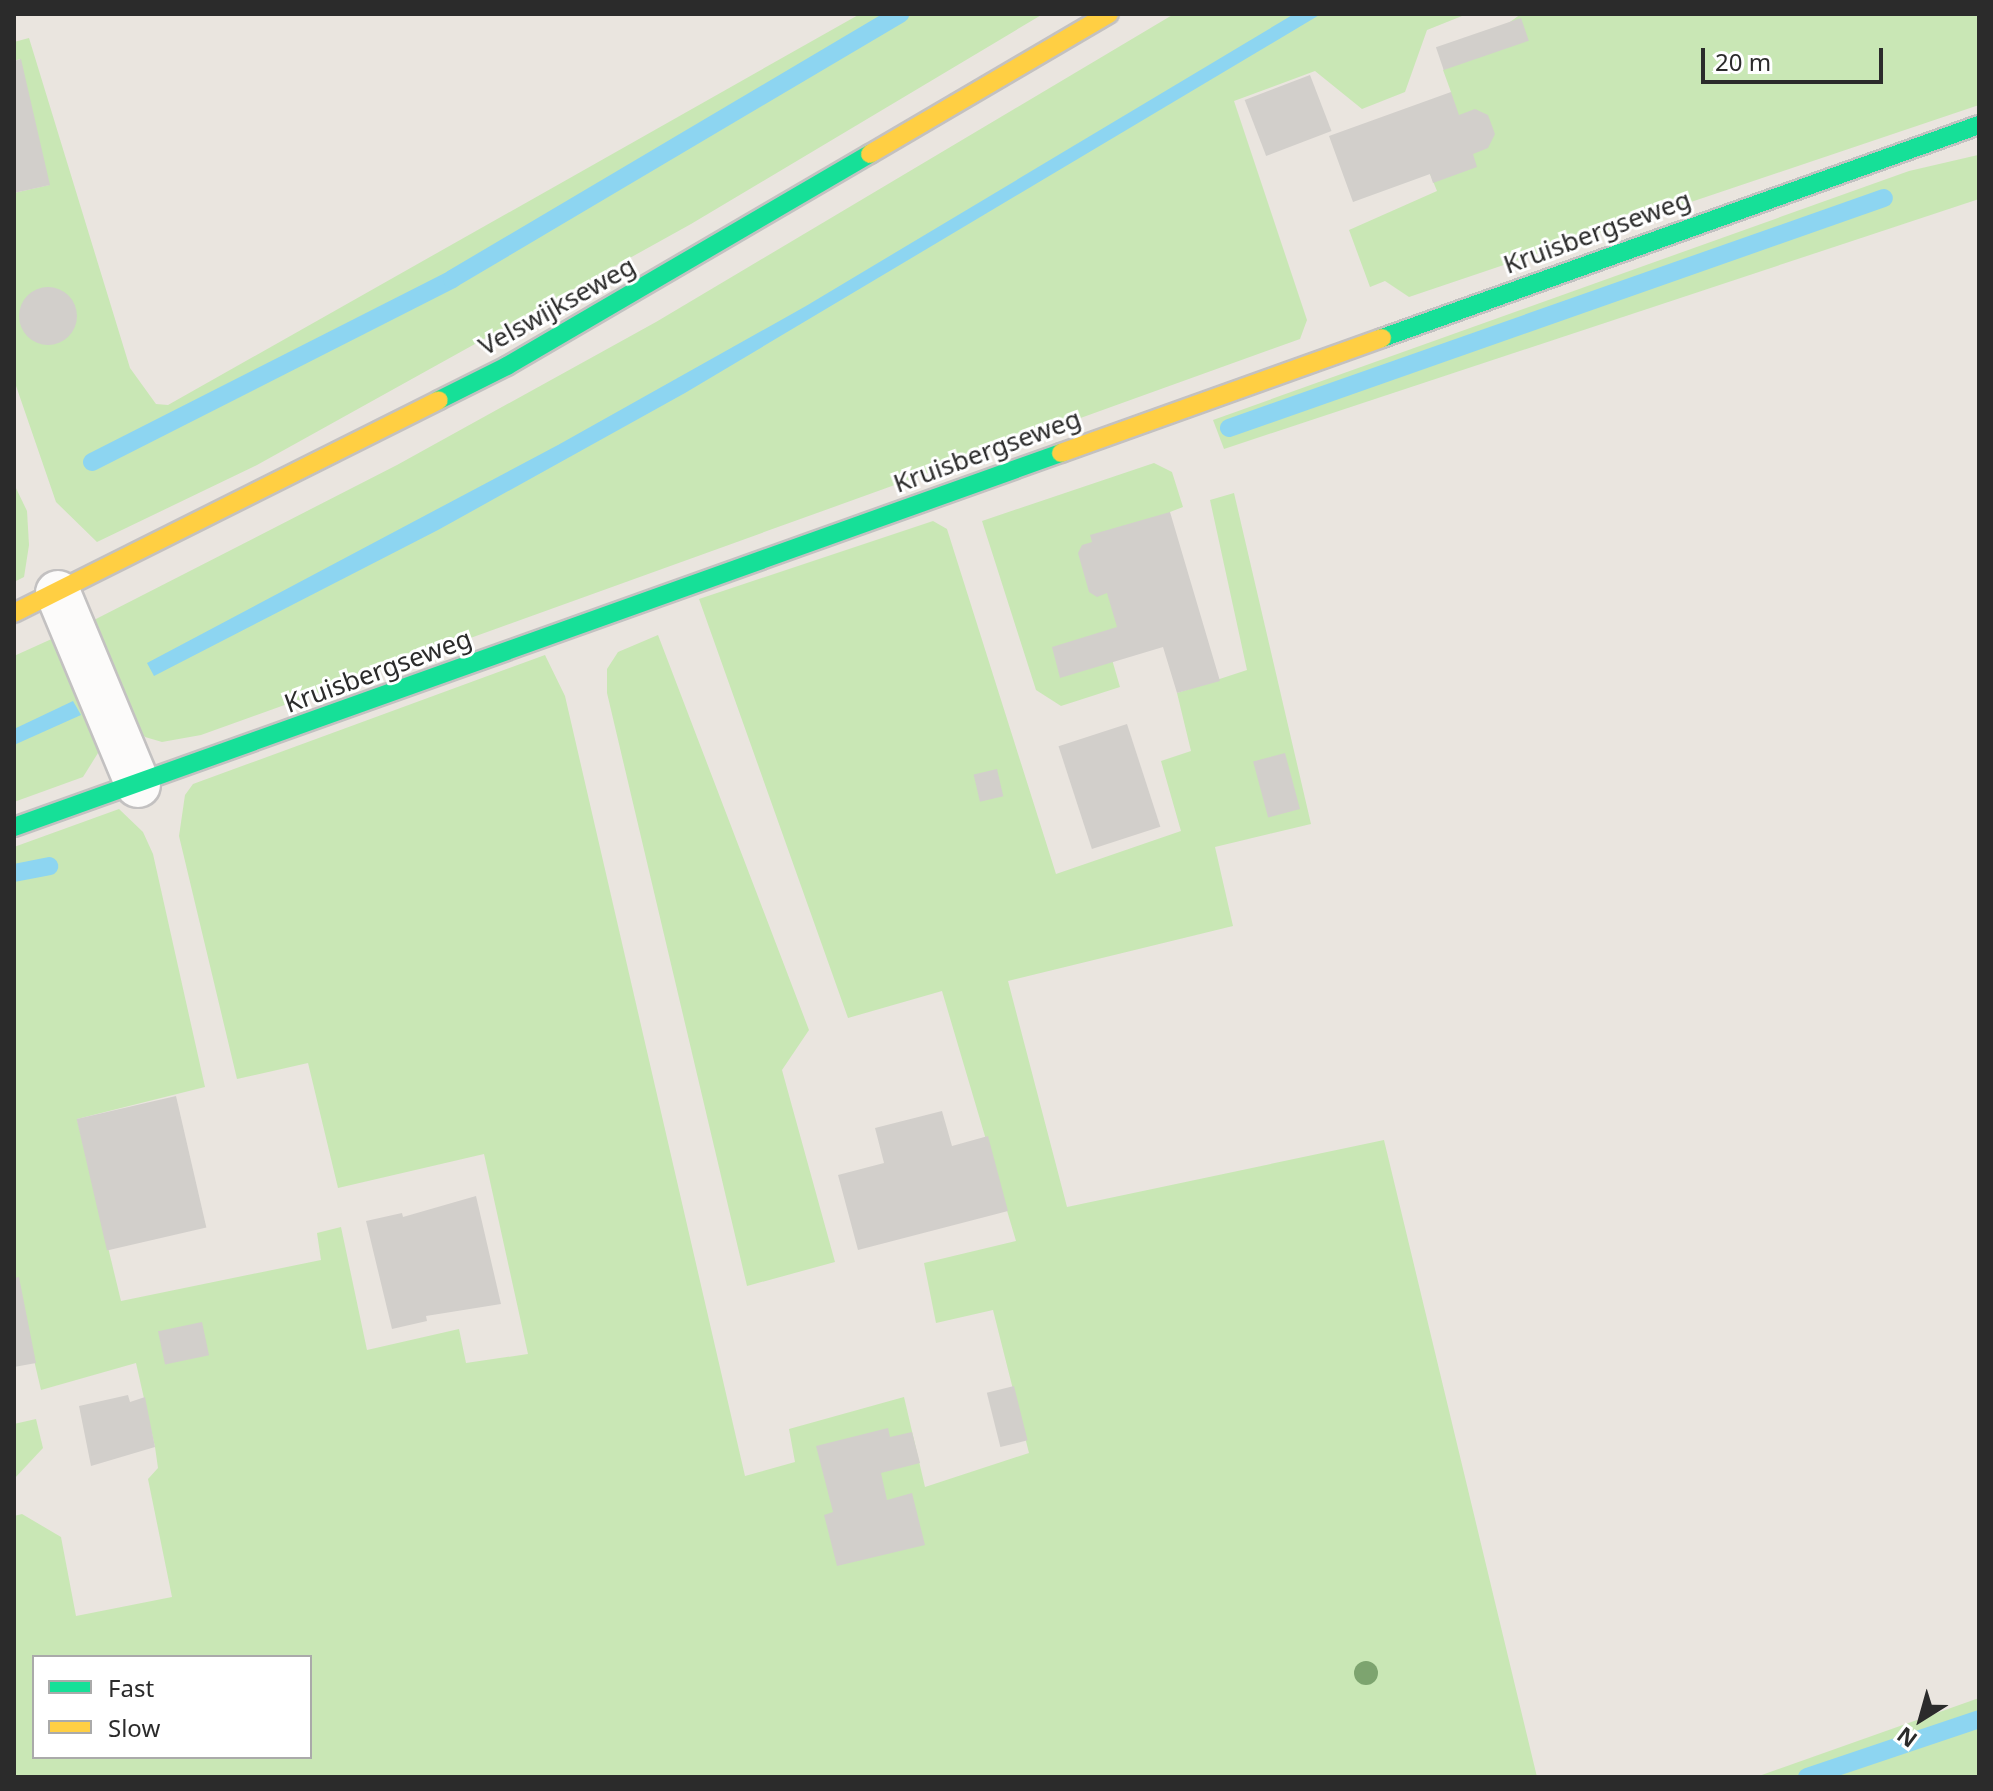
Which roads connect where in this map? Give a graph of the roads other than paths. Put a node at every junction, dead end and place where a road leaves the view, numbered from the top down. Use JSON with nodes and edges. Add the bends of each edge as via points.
{"nodes":[{"id":1,"x":1109,"y":14,"type":"edge"},
{"id":2,"x":1979,"y":125,"type":"edge"},
{"id":3,"x":58,"y":593,"type":"junction"},
{"id":4,"x":14,"y":613,"type":"edge"},
{"id":5,"x":138,"y":785,"type":"junction"},
{"id":6,"x":14,"y":827,"type":"edge"}],
"edges":[{"from":1,"to":3,"type":"street","name":"Velswijkseweg","via":[[507,366]]},
{"from":2,"to":5,"type":"street","name":"Kruisbergseweg"},
{"from":3,"to":4,"type":"street","name":"Velswijkseweg"},
{"from":3,"to":5,"type":"street"},
{"from":5,"to":6,"type":"street","name":"Kruisbergseweg"}]}
